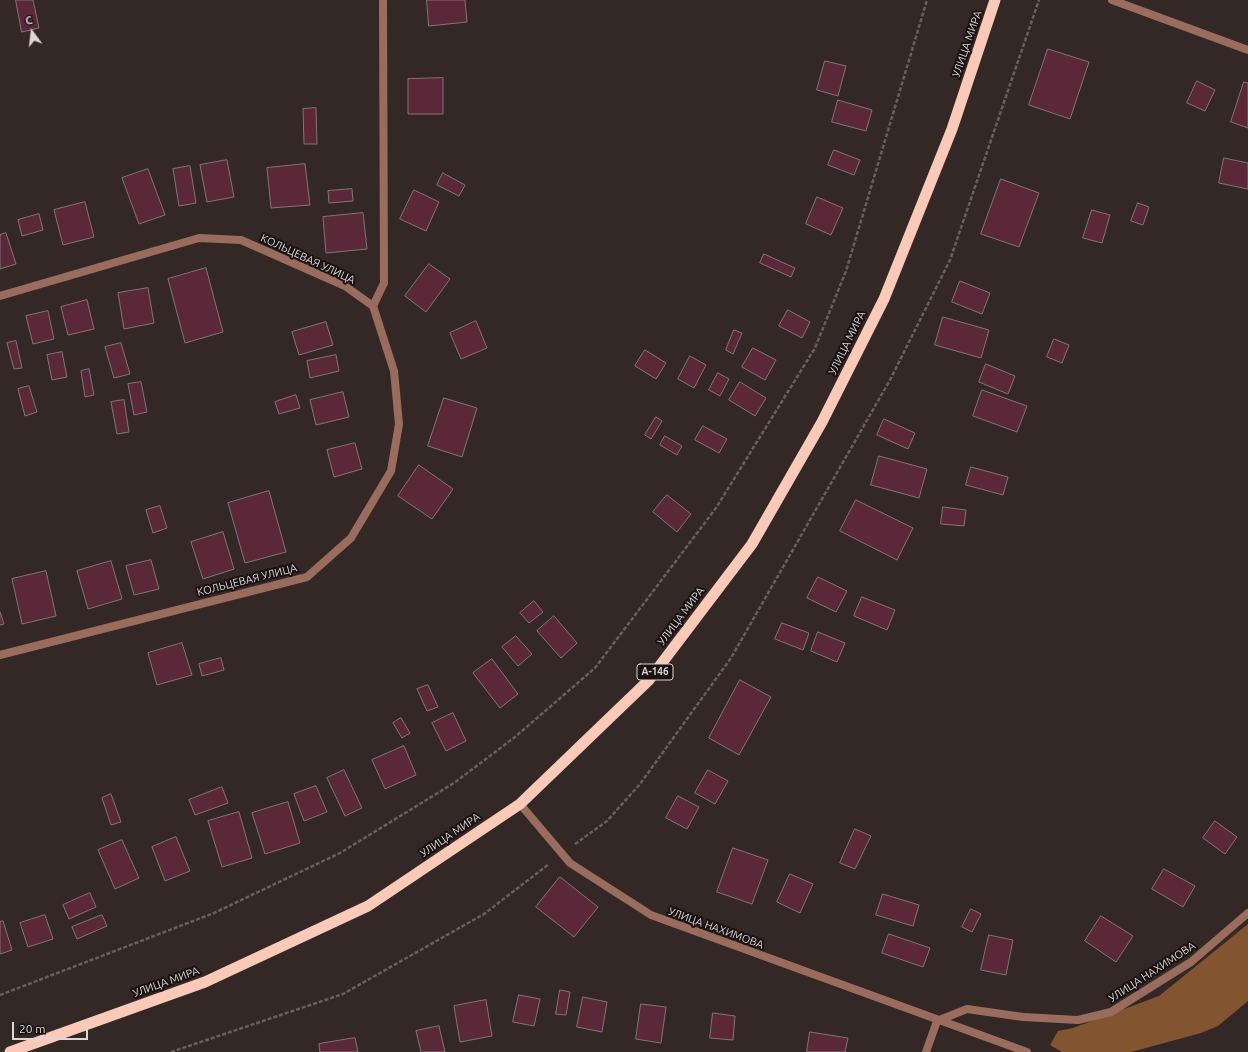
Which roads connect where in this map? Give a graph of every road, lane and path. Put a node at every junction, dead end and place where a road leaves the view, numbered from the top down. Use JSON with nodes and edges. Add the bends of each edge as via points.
{"nodes":[{"id":1,"x":383,"y":0,"type":"edge"},
{"id":2,"x":927,"y":0,"type":"edge"},
{"id":3,"x":995,"y":0,"type":"edge"},
{"id":4,"x":1112,"y":0,"type":"edge"},
{"id":5,"x":1248,"y":50,"type":"edge"},
{"id":6,"x":0,"y":296,"type":"edge"},
{"id":7,"x":373,"y":306,"type":"junction"},
{"id":8,"x":0,"y":655,"type":"edge"},
{"id":9,"x":520,"y":804,"type":"junction"},
{"id":10,"x":1248,"y":913,"type":"edge"},
{"id":11,"x":0,"y":996,"type":"edge"},
{"id":12,"x":937,"y":1021,"type":"junction"},
{"id":13,"x":10,"y":1052,"type":"edge"},
{"id":14,"x":926,"y":1052,"type":"edge"},
{"id":15,"x":1027,"y":1052,"type":"edge"}],
"edges":[{"from":1,"to":7,"type":"street","via":[[384,283]]},
{"from":2,"to":11,"type":"path","via":[[846,271],[815,348],[716,508],[595,668],[515,737],[454,783],[340,853],[214,913]]},
{"from":3,"to":9,"type":"highway","name":"УЛИЦА МИРА","number":"А-146","via":[[952,129],[884,298],[822,422],[752,544],[649,680]]},
{"from":4,"to":5,"type":"street"},
{"from":6,"to":7,"type":"street","name":"КОЛЬЦЕВАЯ УЛИЦА","via":[[199,238],[241,240],[345,286]]},
{"from":7,"to":8,"type":"street","name":"КОЛЬЦЕВАЯ УЛИЦА","via":[[394,371],[399,424],[391,470],[351,538],[307,576]]},
{"from":9,"to":12,"type":"street","name":"УЛИЦА НАХИМОВА","via":[[570,862],[651,916]]},
{"from":9,"to":13,"type":"highway","name":"УЛИЦА МИРА","number":"А-146","via":[[368,906],[205,982]]},
{"from":10,"to":12,"type":"street","name":"УЛИЦА НАХИМОВА","via":[[1191,962],[1111,1012],[1078,1020],[1023,1017],[967,1009]]},
{"from":12,"to":14,"type":"street"},
{"from":12,"to":15,"type":"street","name":"УЛИЦА НАХИМОВА"}]}
